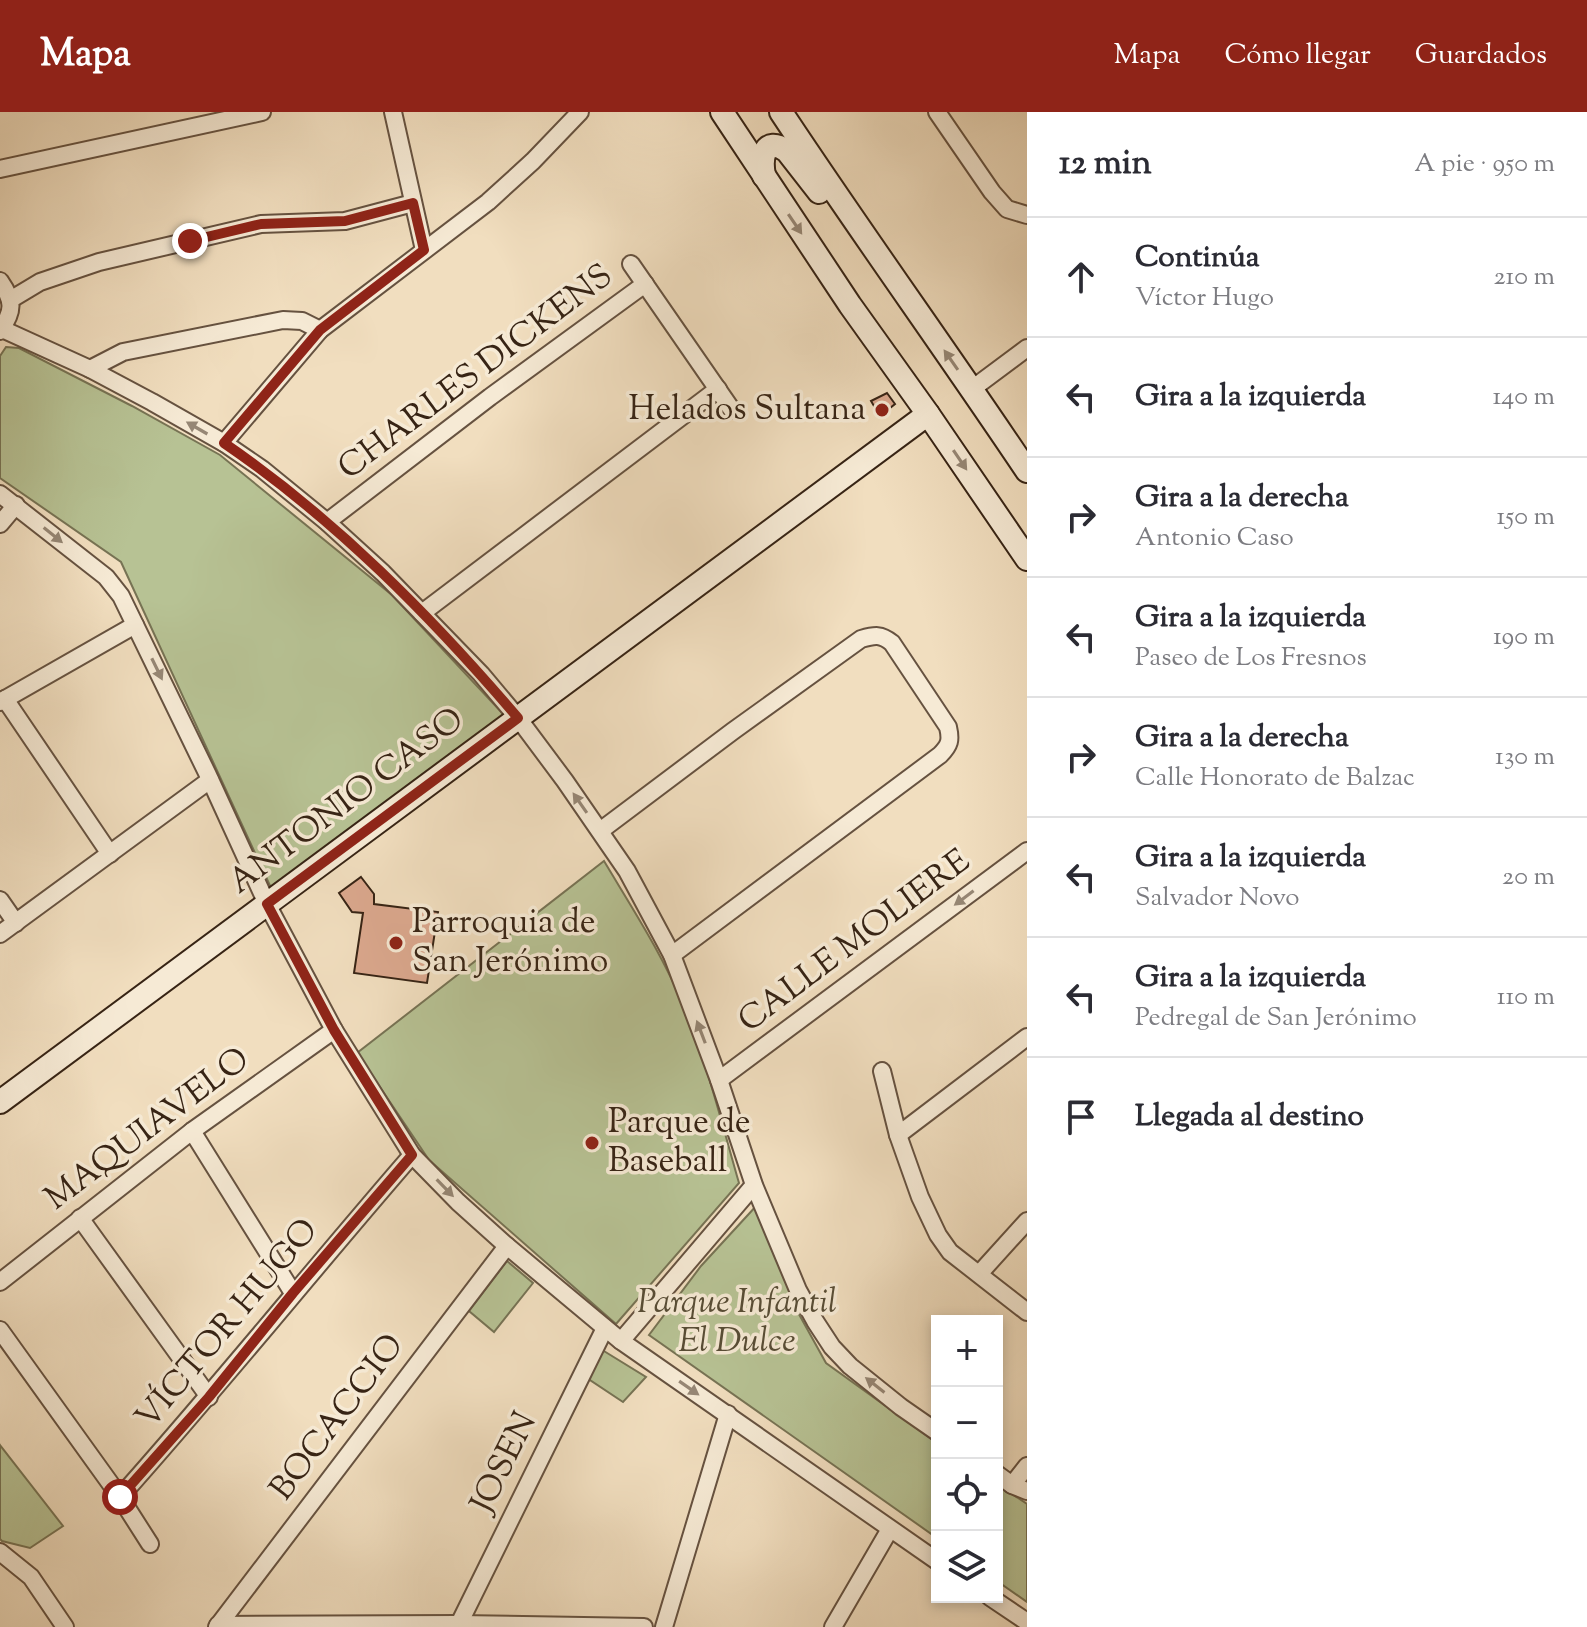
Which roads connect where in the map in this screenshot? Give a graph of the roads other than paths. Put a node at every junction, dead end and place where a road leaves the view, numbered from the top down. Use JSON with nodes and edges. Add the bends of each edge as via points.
{"nodes":[{"id":1,"x":262,"y":112,"type":"edge"},
{"id":2,"x":393,"y":112,"type":"edge"},
{"id":3,"x":580,"y":112,"type":"edge"},
{"id":4,"x":722,"y":112,"type":"edge"},
{"id":5,"x":781,"y":112,"type":"edge"},
{"id":6,"x":937,"y":112,"type":"edge"},
{"id":7,"x":0,"y":169,"type":"edge"},
{"id":8,"x":764,"y":176,"type":"junction"},
{"id":9,"x":413,"y":203,"type":"junction"},
{"id":10,"x":1027,"y":215,"type":"edge"},
{"id":11,"x":851,"y":218,"type":"junction"},
{"id":12,"x":424,"y":250,"type":"junction"},
{"id":13,"x":631,"y":264,"type":"dead end"},
{"id":14,"x":0,"y":281,"type":"edge"},
{"id":15,"x":645,"y":284,"type":"junction"},
{"id":16,"x":10,"y":300,"type":"junction"},
{"id":17,"x":1,"y":329,"type":"edge"},
{"id":18,"x":320,"y":330,"type":"junction"},
{"id":19,"x":1027,"y":348,"type":"edge"},
{"id":20,"x":90,"y":369,"type":"junction"},
{"id":21,"x":718,"y":389,"type":"junction"},
{"id":22,"x":972,"y":389,"type":"junction"},
{"id":23,"x":732,"y":410,"type":"dead end"},
{"id":24,"x":928,"y":414,"type":"junction"},
{"id":25,"x":224,"y":443,"type":"junction"},
{"id":26,"x":1027,"y":471,"type":"edge"},
{"id":27,"x":0,"y":494,"type":"edge"},
{"id":28,"x":16,"y":505,"type":"junction"},
{"id":29,"x":327,"y":522,"type":"junction"},
{"id":30,"x":0,"y":524,"type":"edge"},
{"id":31,"x":1027,"y":559,"type":"edge"},
{"id":32,"x":422,"y":613,"type":"junction"},
{"id":33,"x":135,"y":625,"type":"junction"},
{"id":34,"x":2,"y":700,"type":"edge"},
{"id":35,"x":518,"y":718,"type":"junction"},
{"id":36,"x":210,"y":780,"type":"junction"},
{"id":37,"x":600,"y":831,"type":"junction"},
{"id":38,"x":1027,"y":851,"type":"edge"},
{"id":39,"x":110,"y":854,"type":"junction"},
{"id":40,"x":0,"y":900,"type":"edge"},
{"id":41,"x":267,"y":904,"type":"junction"},
{"id":42,"x":16,"y":923,"type":"junction"},
{"id":43,"x":0,"y":934,"type":"edge"},
{"id":44,"x":672,"y":955,"type":"junction"},
{"id":45,"x":334,"y":1030,"type":"junction"},
{"id":46,"x":1027,"y":1037,"type":"edge"},
{"id":47,"x":882,"y":1071,"type":"dead end"},
{"id":48,"x":719,"y":1080,"type":"junction"},
{"id":49,"x":0,"y":1102,"type":"edge"},
{"id":50,"x":192,"y":1131,"type":"junction"},
{"id":51,"x":898,"y":1135,"type":"junction"},
{"id":52,"x":412,"y":1155,"type":"junction"},
{"id":53,"x":754,"y":1185,"type":"junction"},
{"id":54,"x":80,"y":1218,"type":"junction"},
{"id":55,"x":1027,"y":1221,"type":"edge"},
{"id":56,"x":507,"y":1246,"type":"junction"},
{"id":57,"x":979,"y":1274,"type":"junction"},
{"id":58,"x":0,"y":1282,"type":"edge"},
{"id":59,"x":293,"y":1293,"type":"junction"},
{"id":60,"x":1027,"y":1312,"type":"edge"},
{"id":61,"x":605,"y":1328,"type":"junction"},
{"id":62,"x":0,"y":1330,"type":"edge"},
{"id":63,"x":621,"y":1341,"type":"junction"},
{"id":64,"x":209,"y":1397,"type":"junction"},
{"id":65,"x":728,"y":1414,"type":"junction"},
{"id":66,"x":931,"y":1428,"type":"edge"},
{"id":67,"x":1027,"y":1466,"type":"edge"},
{"id":68,"x":1020,"y":1488,"type":"edge"},
{"id":69,"x":120,"y":1497,"type":"junction"},
{"id":70,"x":890,"y":1529,"type":"junction"},
{"id":71,"x":150,"y":1544,"type":"dead end"},
{"id":72,"x":1,"y":1556,"type":"edge"},
{"id":73,"x":931,"y":1557,"type":"edge"},
{"id":74,"x":999,"y":1603,"type":"edge"},
{"id":75,"x":1027,"y":1622,"type":"edge"},
{"id":76,"x":459,"y":1624,"type":"junction"},
{"id":77,"x":217,"y":1626,"type":"edge"},
{"id":78,"x":65,"y":1627,"type":"edge"},
{"id":79,"x":644,"y":1627,"type":"edge"},
{"id":80,"x":664,"y":1627,"type":"edge"},
{"id":81,"x":833,"y":1627,"type":"edge"}],
"edges":[{"from":1,"to":7,"type":"street"},
{"from":2,"to":9,"type":"street"},
{"from":3,"to":12,"type":"street","via":[[488,202]]},
{"from":4,"to":8,"type":"street"},
{"from":5,"to":11,"type":"street"},
{"from":6,"to":10,"type":"street","via":[[992,192],[1007,209]]},
{"from":8,"to":11,"type":"street","via":[[762,155],[781,147],[821,195]]},
{"from":8,"to":24,"type":"street","one_way":true},
{"from":9,"to":12,"type":"street"},
{"from":9,"to":16,"type":"street","via":[[345,221],[261,224],[99,262],[40,282]]},
{"from":22,"to":11,"type":"street","one_way":true},
{"from":12,"to":18,"type":"street"},
{"from":13,"to":15,"type":"street"},
{"from":14,"to":16,"type":"street"},
{"from":15,"to":21,"type":"street","name":"CHARLES DICKENS"},
{"from":15,"to":29,"type":"street","name":"CHARLES DICKENS"},
{"from":16,"to":17,"type":"street","via":[[9,318]]},
{"from":17,"to":20,"type":"street"},
{"from":18,"to":20,"type":"street","via":[[283,320],[123,352]]},
{"from":18,"to":25,"type":"street"},
{"from":19,"to":22,"type":"street"},
{"from":25,"to":20,"type":"street","one_way":true},
{"from":21,"to":23,"type":"street","name":"CHARLES DICKENS"},
{"from":21,"to":32,"type":"street"},
{"from":22,"to":26,"type":"street"},
{"from":24,"to":31,"type":"street","one_way":true},
{"from":24,"to":35,"type":"street","name":"ANTONIO CASO"},
{"from":25,"to":29,"type":"street"},
{"from":27,"to":28,"type":"street"},
{"from":28,"to":30,"type":"street"},
{"from":28,"to":33,"type":"street","one_way":true,"via":[[106,577]]},
{"from":29,"to":32,"type":"street"},
{"from":32,"to":35,"type":"street"},
{"from":33,"to":34,"type":"street"},
{"from":33,"to":36,"type":"street","one_way":true},
{"from":34,"to":39,"type":"street"},
{"from":37,"to":35,"type":"street","one_way":true},
{"from":35,"to":41,"type":"street","name":"ANTONIO CASO"},
{"from":36,"to":39,"type":"street"},
{"from":36,"to":41,"type":"street"},
{"from":37,"to":44,"type":"street"},
{"from":37,"to":44,"type":"street","via":[[861,639],[874,635],[892,643],[948,727],[949,747],[940,755]]},
{"from":38,"to":48,"type":"street","name":"CALLE MOLIERE","one_way":true},
{"from":39,"to":42,"type":"street"},
{"from":40,"to":42,"type":"street"},
{"from":41,"to":45,"type":"street"},
{"from":41,"to":49,"type":"street","name":"ANTONIO CASO"},
{"from":42,"to":43,"type":"street"},
{"from":48,"to":44,"type":"street","one_way":true},
{"from":45,"to":50,"type":"street","name":"MAQUIAVELO"},
{"from":45,"to":52,"type":"street"},
{"from":46,"to":51,"type":"street"},
{"from":47,"to":51,"type":"street"},
{"from":48,"to":53,"type":"street"},
{"from":50,"to":54,"type":"street","name":"MAQUIAVELO"},
{"from":50,"to":59,"type":"street"},
{"from":51,"to":57,"type":"street","via":[[938,1235],[950,1252]]},
{"from":52,"to":56,"type":"street","one_way":true},
{"from":52,"to":59,"type":"street","name":"VÍCTOR HUGO"},
{"from":53,"to":63,"type":"street"},
{"from":66,"to":53,"type":"street","one_way":true,"via":[[850,1366],[827,1341],[798,1290]]},
{"from":54,"to":58,"type":"street","name":"MAQUIAVELO"},
{"from":54,"to":64,"type":"street"},
{"from":55,"to":57,"type":"street"},
{"from":56,"to":61,"type":"street"},
{"from":56,"to":77,"type":"street","name":"BOCACCIO"},
{"from":57,"to":60,"type":"street"},
{"from":59,"to":64,"type":"street","name":"VÍCTOR HUGO"},
{"from":61,"to":63,"type":"street"},
{"from":61,"to":76,"type":"street","name":"JOSEN"},
{"from":62,"to":69,"type":"street"},
{"from":63,"to":65,"type":"street","one_way":true},
{"from":64,"to":69,"type":"street","name":"VÍCTOR HUGO"},
{"from":65,"to":70,"type":"street"},
{"from":65,"to":80,"type":"street"},
{"from":67,"to":68,"type":"street"},
{"from":69,"to":71,"type":"street"},
{"from":70,"to":73,"type":"street"},
{"from":70,"to":81,"type":"street"},
{"from":72,"to":78,"type":"street","via":[[31,1577]]},
{"from":74,"to":75,"type":"street"},
{"from":76,"to":77,"type":"street"},
{"from":76,"to":79,"type":"street"}]}
